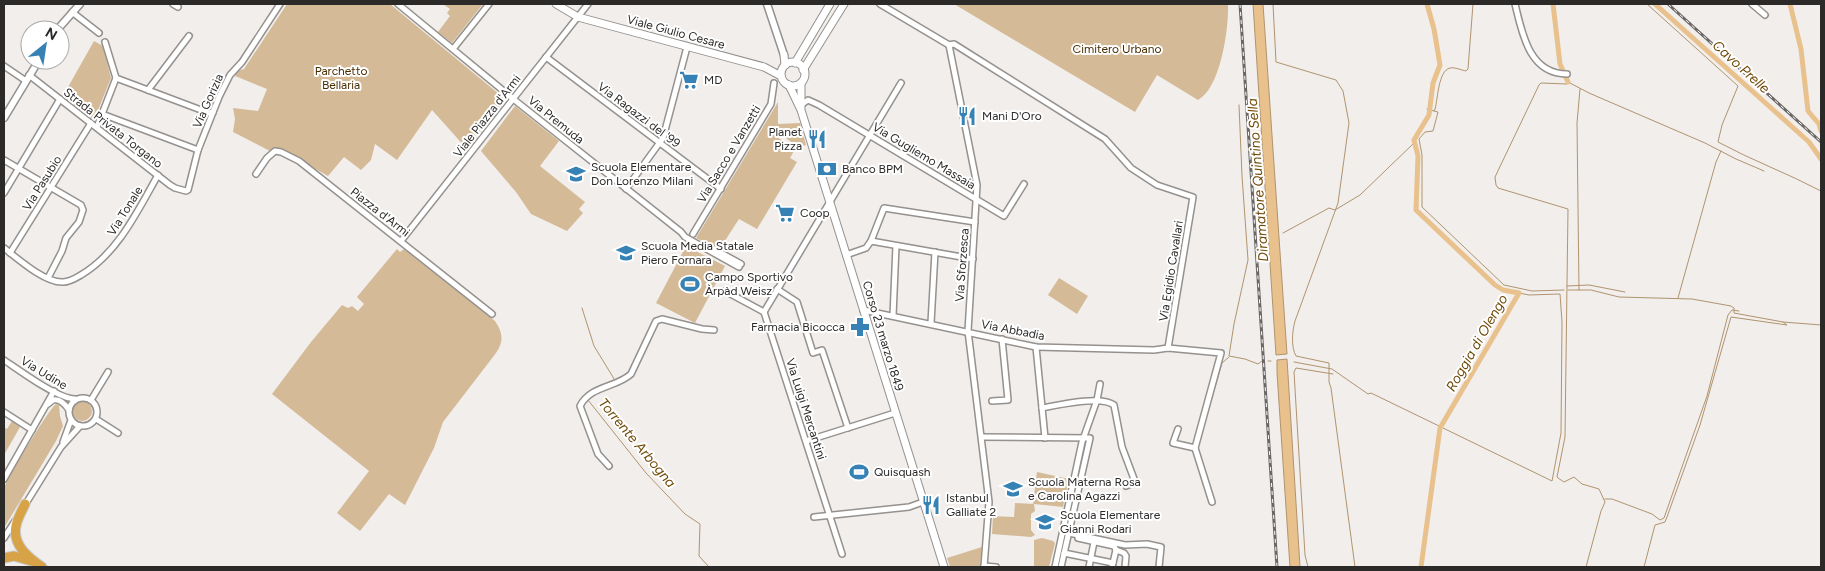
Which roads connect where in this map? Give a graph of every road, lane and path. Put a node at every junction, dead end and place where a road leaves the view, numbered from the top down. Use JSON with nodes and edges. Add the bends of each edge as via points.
{"nodes":[{"id":1,"x":80,"y":4,"type":"edge"},
{"id":2,"x":280,"y":4,"type":"edge"},
{"id":3,"x":398,"y":4,"type":"edge"},
{"id":4,"x":489,"y":4,"type":"edge"},
{"id":5,"x":556,"y":4,"type":"edge"},
{"id":6,"x":588,"y":4,"type":"edge"},
{"id":7,"x":767,"y":4,"type":"edge"},
{"id":8,"x":830,"y":4,"type":"edge"},
{"id":9,"x":844,"y":4,"type":"edge"},
{"id":10,"x":880,"y":4,"type":"edge"},
{"id":11,"x":1515,"y":4,"type":"edge"},
{"id":12,"x":1752,"y":4,"type":"edge"},
{"id":13,"x":72,"y":12,"type":"junction"},
{"id":14,"x":1765,"y":15,"type":"dead end"},
{"id":15,"x":578,"y":17,"type":"junction"},
{"id":16,"x":65,"y":20,"type":"edge"},
{"id":17,"x":99,"y":33,"type":"dead end"},
{"id":18,"x":189,"y":36,"type":"dead end"},
{"id":19,"x":105,"y":42,"type":"dead end"},
{"id":20,"x":949,"y":45,"type":"junction"},
{"id":21,"x":687,"y":46,"type":"junction"},
{"id":22,"x":453,"y":49,"type":"junction"},
{"id":23,"x":784,"y":55,"type":"joint"},
{"id":24,"x":546,"y":57,"type":"junction"},
{"id":25,"x":788,"y":65,"type":"junction"},
{"id":26,"x":4,"y":66,"type":"edge"},
{"id":27,"x":764,"y":68,"type":"junction"},
{"id":28,"x":33,"y":70,"type":"edge"},
{"id":29,"x":804,"y":70,"type":"junction"},
{"id":30,"x":1565,"y":74,"type":"dead end"},
{"id":31,"x":781,"y":76,"type":"junction"},
{"id":32,"x":28,"y":78,"type":"junction"},
{"id":33,"x":116,"y":78,"type":"junction"},
{"id":34,"x":774,"y":82,"type":"dead end"},
{"id":35,"x":901,"y":82,"type":"dead end"},
{"id":36,"x":801,"y":83,"type":"junction"},
{"id":37,"x":789,"y":86,"type":"junction"},
{"id":38,"x":148,"y":90,"type":"junction"},
{"id":39,"x":60,"y":99,"type":"junction"},
{"id":40,"x":513,"y":99,"type":"junction"},
{"id":41,"x":801,"y":108,"type":"junction"},
{"id":42,"x":213,"y":112,"type":"junction"},
{"id":43,"x":102,"y":114,"type":"junction"},
{"id":44,"x":4,"y":118,"type":"edge"},
{"id":45,"x":91,"y":123,"type":"junction"},
{"id":46,"x":97,"y":127,"type":"junction"},
{"id":47,"x":870,"y":136,"type":"junction"},
{"id":48,"x":660,"y":143,"type":"junction"},
{"id":49,"x":198,"y":150,"type":"junction"},
{"id":50,"x":4,"y":160,"type":"edge"},
{"id":51,"x":18,"y":168,"type":"junction"},
{"id":52,"x":256,"y":174,"type":"dead end"},
{"id":53,"x":158,"y":175,"type":"junction"},
{"id":54,"x":1024,"y":184,"type":"dead end"},
{"id":55,"x":52,"y":188,"type":"junction"},
{"id":56,"x":626,"y":189,"type":"junction"},
{"id":57,"x":721,"y":189,"type":"junction"},
{"id":58,"x":188,"y":190,"type":"joint"},
{"id":59,"x":4,"y":192,"type":"edge"},
{"id":60,"x":976,"y":199,"type":"junction"},
{"id":61,"x":830,"y":203,"type":"junction"},
{"id":62,"x":975,"y":222,"type":"junction"},
{"id":63,"x":681,"y":232,"type":"junction"},
{"id":64,"x":693,"y":234,"type":"junction"},
{"id":65,"x":401,"y":241,"type":"junction"},
{"id":66,"x":871,"y":242,"type":"junction"},
{"id":67,"x":896,"y":246,"type":"junction"},
{"id":68,"x":4,"y":248,"type":"edge"},
{"id":69,"x":935,"y":252,"type":"junction"},
{"id":70,"x":10,"y":253,"type":"junction"},
{"id":71,"x":846,"y":255,"type":"junction"},
{"id":72,"x":973,"y":259,"type":"junction"},
{"id":73,"x":48,"y":278,"type":"junction"},
{"id":74,"x":777,"y":289,"type":"junction"},
{"id":75,"x":725,"y":291,"type":"dead end"},
{"id":76,"x":863,"y":310,"type":"junction"},
{"id":77,"x":764,"y":312,"type":"junction"},
{"id":78,"x":492,"y":314,"type":"dead end"},
{"id":79,"x":893,"y":316,"type":"junction"},
{"id":80,"x":931,"y":323,"type":"junction"},
{"id":81,"x":714,"y":330,"type":"dead end"},
{"id":82,"x":968,"y":331,"type":"junction"},
{"id":83,"x":1002,"y":339,"type":"junction"},
{"id":84,"x":1036,"y":347,"type":"junction"},
{"id":85,"x":1168,"y":348,"type":"junction"},
{"id":86,"x":4,"y":361,"type":"edge"},
{"id":87,"x":108,"y":372,"type":"dead end"},
{"id":88,"x":1100,"y":384,"type":"dead end"},
{"id":89,"x":54,"y":391,"type":"junction"},
{"id":90,"x":76,"y":399,"type":"junction"},
{"id":91,"x":91,"y":400,"type":"junction"},
{"id":92,"x":1097,"y":400,"type":"junction"},
{"id":93,"x":992,"y":402,"type":"dead end"},
{"id":94,"x":1042,"y":408,"type":"junction"},
{"id":95,"x":68,"y":410,"type":"junction"},
{"id":96,"x":44,"y":411,"type":"junction"},
{"id":97,"x":4,"y":412,"type":"edge"},
{"id":98,"x":895,"y":413,"type":"junction"},
{"id":99,"x":96,"y":419,"type":"junction"},
{"id":100,"x":71,"y":420,"type":"junction"},
{"id":101,"x":80,"y":426,"type":"junction"},
{"id":102,"x":848,"y":428,"type":"junction"},
{"id":103,"x":1178,"y":428,"type":"dead end"},
{"id":104,"x":32,"y":430,"type":"junction"},
{"id":105,"x":118,"y":433,"type":"dead end"},
{"id":106,"x":982,"y":437,"type":"junction"},
{"id":107,"x":1045,"y":438,"type":"junction"},
{"id":108,"x":1083,"y":438,"type":"junction"},
{"id":109,"x":806,"y":442,"type":"junction"},
{"id":110,"x":61,"y":447,"type":"junction"},
{"id":111,"x":1195,"y":448,"type":"junction"},
{"id":112,"x":608,"y":466,"type":"dead end"},
{"id":113,"x":4,"y":478,"type":"edge"},
{"id":114,"x":1126,"y":486,"type":"dead end"},
{"id":115,"x":923,"y":502,"type":"junction"},
{"id":116,"x":1212,"y":502,"type":"dead end"},
{"id":117,"x":25,"y":504,"type":"junction"},
{"id":118,"x":830,"y":516,"type":"junction"},
{"id":119,"x":814,"y":517,"type":"dead end"},
{"id":120,"x":1068,"y":534,"type":"junction"},
{"id":121,"x":4,"y":538,"type":"edge"},
{"id":122,"x":1094,"y":542,"type":"junction"},
{"id":123,"x":4,"y":548,"type":"edge"},
{"id":124,"x":1116,"y":550,"type":"junction"},
{"id":125,"x":1064,"y":553,"type":"junction"},
{"id":126,"x":842,"y":554,"type":"dead end"},
{"id":127,"x":14,"y":556,"type":"junction"},
{"id":128,"x":4,"y":558,"type":"edge"},
{"id":129,"x":1091,"y":558,"type":"junction"},
{"id":130,"x":33,"y":561,"type":"junction"},
{"id":131,"x":1112,"y":565,"type":"edge"},
{"id":132,"x":42,"y":567,"type":"edge"},
{"id":133,"x":944,"y":567,"type":"edge"},
{"id":134,"x":984,"y":567,"type":"edge"},
{"id":135,"x":996,"y":567,"type":"edge"},
{"id":136,"x":1055,"y":567,"type":"edge"},
{"id":137,"x":1061,"y":567,"type":"edge"},
{"id":138,"x":1089,"y":567,"type":"edge"},
{"id":139,"x":1125,"y":567,"type":"edge"},
{"id":140,"x":1160,"y":567,"type":"edge"}],
"edges":[{"from":1,"to":13,"type":"street"},
{"from":2,"to":42,"type":"street","name":"Via Gorizia","via":[[230,75]]},
{"from":3,"to":22,"type":"street","name":"Via Premuda"},
{"from":4,"to":22,"type":"street"},
{"from":5,"to":15,"type":"main road","name":"Viale Giulio Cesare"},
{"from":6,"to":15,"type":"street","name":"Viale Piazza d'Armi"},
{"from":7,"to":23,"type":"street"},
{"from":8,"to":25,"type":"main road"},
{"from":9,"to":29,"type":"main road"},
{"from":10,"to":20,"type":"street"},
{"from":11,"to":30,"type":"street","via":[[1528,50],[1552,72]]},
{"from":12,"to":14,"type":"street"},
{"from":13,"to":16,"type":"street"},
{"from":13,"to":17,"type":"street"},
{"from":15,"to":21,"type":"main road","name":"Viale Giulio Cesare"},
{"from":15,"to":24,"type":"street","name":"Viale Piazza d'Armi"},
{"from":18,"to":38,"type":"street"},
{"from":19,"to":33,"type":"street"},
{"from":20,"to":60,"type":"street","name":"Via Sforzesca","via":[[977,184]]},
{"from":20,"to":85,"type":"street","name":"Via Egidio Cavallari","via":[[954,44],[1105,139],[1131,168],[1157,185],[1193,197]]},
{"from":21,"to":27,"type":"main road","name":"Viale Giulio Cesare"},
{"from":21,"to":48,"type":"street"},
{"from":22,"to":40,"type":"street","name":"Via Premuda"},
{"from":23,"to":25,"type":"main road"},
{"from":24,"to":40,"type":"street","name":"Viale Piazza d'Armi"},
{"from":24,"to":48,"type":"street","name":"Via Ragazzi del '99"},
{"from":25,"to":27,"type":"main road","name":"Viale Giulio Cesare"},
{"from":25,"to":29,"type":"main road"},
{"from":25,"to":31,"type":"main road"},
{"from":26,"to":32,"type":"street","name":"Strada Privata Torgano"},
{"from":27,"to":31,"type":"main road","name":"Viale Giulio Cesare"},
{"from":28,"to":32,"type":"street"},
{"from":29,"to":36,"type":"main road"},
{"from":31,"to":37,"type":"main road"},
{"from":32,"to":39,"type":"street","name":"Strada Privata Torgano"},
{"from":32,"to":44,"type":"street"},
{"from":33,"to":38,"type":"street"},
{"from":33,"to":43,"type":"street"},
{"from":34,"to":57,"type":"street","name":"Via Sacco e Vanzetti","via":[[771,104]]},
{"from":35,"to":47,"type":"street"},
{"from":36,"to":37,"type":"main road"},
{"from":36,"to":41,"type":"main road","name":"Corso 23 marzo 1849"},
{"from":37,"to":41,"type":"main road","name":"Corso 23 marzo 1849"},
{"from":38,"to":42,"type":"street"},
{"from":39,"to":45,"type":"street","name":"Strada Privata Torgano"},
{"from":39,"to":51,"type":"street"},
{"from":40,"to":56,"type":"street","name":"Via Premuda"},
{"from":40,"to":65,"type":"street","name":"Viale Piazza d'Armi"},
{"from":41,"to":47,"type":"street","name":"Via Gugliemo Massaia","via":[[808,100]]},
{"from":41,"to":61,"type":"main road","name":"Corso 23 marzo 1849"},
{"from":42,"to":49,"type":"street","name":"Via Gorizia"},
{"from":43,"to":46,"type":"street"},
{"from":43,"to":49,"type":"street"},
{"from":45,"to":46,"type":"street","name":"Strada Privata Torgano"},
{"from":45,"to":55,"type":"street","name":"Via Pasubio"},
{"from":46,"to":53,"type":"street","name":"Strada Privata Torgano"},
{"from":47,"to":60,"type":"street","name":"Via Gugliemo Massaia"},
{"from":47,"to":61,"type":"street"},
{"from":48,"to":56,"type":"street"},
{"from":48,"to":57,"type":"street","name":"Via Ragazzi del '99"},
{"from":49,"to":58,"type":"street","name":"Via Gorizia"},
{"from":50,"to":51,"type":"street"},
{"from":51,"to":55,"type":"street"},
{"from":51,"to":59,"type":"street"},
{"from":52,"to":65,"type":"street","name":"Piazza d'Armi","via":[[271,153],[288,155]]},
{"from":53,"to":58,"type":"street","name":"Strada Privata Torgano","via":[[175,188]]},
{"from":53,"to":73,"type":"street","name":"Via Tonale","via":[[120,240],[101,260],[70,281]]},
{"from":54,"to":60,"type":"street","name":"Via Gugliemo Massaia","via":[[1004,216]]},
{"from":55,"to":70,"type":"street","name":"Via Pasubio"},
{"from":55,"to":73,"type":"street","via":[[81,205],[83,213],[66,238]]},
{"from":56,"to":63,"type":"street","name":"Via Premuda"},
{"from":57,"to":64,"type":"street","name":"Via Sacco e Vanzetti"},
{"from":60,"to":62,"type":"street","name":"Via Sforzesca"},
{"from":61,"to":71,"type":"main road","name":"Corso 23 marzo 1849"},
{"from":61,"to":74,"type":"street"},
{"from":62,"to":66,"type":"street","via":[[884,208]]},
{"from":62,"to":72,"type":"street","name":"Via Sforzesca"},
{"from":63,"to":64,"type":"street","name":"Via Premuda"},
{"from":63,"to":64,"type":"street","name":"Via Premuda","via":[[740,266],[694,239]]},
{"from":65,"to":78,"type":"street","name":"Piazza d'Armi"},
{"from":66,"to":67,"type":"street"},
{"from":66,"to":71,"type":"street","via":[[866,248]]},
{"from":67,"to":69,"type":"street"},
{"from":67,"to":79,"type":"street"},
{"from":68,"to":70,"type":"street","name":"Via Tonale"},
{"from":69,"to":72,"type":"street"},
{"from":69,"to":80,"type":"street"},
{"from":70,"to":73,"type":"street","name":"Via Tonale"},
{"from":71,"to":76,"type":"main road","name":"Corso 23 marzo 1849"},
{"from":72,"to":82,"type":"street","name":"Via Sforzesca"},
{"from":74,"to":77,"type":"street"},
{"from":74,"to":102,"type":"street","via":[[797,302],[813,353],[822,350]]},
{"from":75,"to":77,"type":"street"},
{"from":76,"to":79,"type":"street","name":"Via Abbadia"},
{"from":76,"to":98,"type":"main road","name":"Corso 23 marzo 1849"},
{"from":77,"to":109,"type":"street","name":"Via Luigi Mercantini"},
{"from":79,"to":80,"type":"street","name":"Via Abbadia"},
{"from":80,"to":82,"type":"street","name":"Via Abbadia"},
{"from":81,"to":112,"type":"street","via":[[662,319],[656,321],[632,374],[585,397],[580,406],[598,454]]},
{"from":82,"to":83,"type":"street","name":"Via Abbadia"},
{"from":82,"to":106,"type":"street","name":"Via Sforzesca"},
{"from":83,"to":84,"type":"street","name":"Via Abbadia"},
{"from":83,"to":93,"type":"street","via":[[1008,400]]},
{"from":84,"to":85,"type":"street","name":"Via Abbadia"},
{"from":84,"to":94,"type":"street"},
{"from":85,"to":111,"type":"street","name":"Via Abbadia","via":[[1221,353]]},
{"from":86,"to":89,"type":"street","name":"Via Udine"},
{"from":87,"to":91,"type":"street"},
{"from":88,"to":92,"type":"street"},
{"from":89,"to":90,"type":"street","name":"Via Udine"},
{"from":89,"to":96,"type":"street"},
{"from":90,"to":91,"type":"street","via":[[84,397]]},
{"from":90,"to":95,"type":"street"},
{"from":91,"to":99,"type":"street","via":[[98,410]]},
{"from":92,"to":94,"type":"street"},
{"from":92,"to":108,"type":"street"},
{"from":92,"to":114,"type":"street","via":[[1114,405],[1122,447],[1134,479],[1133,484]]},
{"from":94,"to":107,"type":"street"},
{"from":95,"to":96,"type":"street","via":[[55,399]]},
{"from":95,"to":100,"type":"street"},
{"from":96,"to":104,"type":"street"},
{"from":97,"to":104,"type":"street"},
{"from":98,"to":102,"type":"street"},
{"from":98,"to":115,"type":"main road","name":"Corso 23 marzo 1849"},
{"from":99,"to":101,"type":"street","via":[[89,425]]},
{"from":99,"to":105,"type":"street"},
{"from":100,"to":101,"type":"street"},
{"from":100,"to":110,"type":"street"},
{"from":101,"to":110,"type":"street"},
{"from":102,"to":109,"type":"street"},
{"from":103,"to":111,"type":"street","via":[[1173,443]]},
{"from":104,"to":113,"type":"street"},
{"from":106,"to":107,"type":"street"},
{"from":106,"to":134,"type":"street","name":"Via Sforzesca","via":[[989,502]]},
{"from":107,"to":108,"type":"street"},
{"from":108,"to":120,"type":"street","via":[[1090,438]]},
{"from":108,"to":136,"type":"street"},
{"from":109,"to":118,"type":"street","name":"Via Luigi Mercantini"},
{"from":110,"to":117,"type":"street"},
{"from":111,"to":116,"type":"street"},
{"from":115,"to":118,"type":"street","via":[[909,507]]},
{"from":115,"to":133,"type":"main road","name":"Corso 23 marzo 1849"},
{"from":117,"to":121,"type":"street"},
{"from":117,"to":130,"type":"highway","via":[[16,533],[22,549]]},
{"from":118,"to":119,"type":"street"},
{"from":118,"to":126,"type":"street","name":"Via Luigi Mercantini"},
{"from":120,"to":122,"type":"street"},
{"from":120,"to":125,"type":"street"},
{"from":120,"to":140,"type":"street","via":[[1125,545],[1161,546]]},
{"from":122,"to":124,"type":"street","via":[[1114,546]]},
{"from":122,"to":129,"type":"street"},
{"from":123,"to":127,"type":"highway"},
{"from":124,"to":131,"type":"street"},
{"from":124,"to":139,"type":"street","via":[[1126,556]]},
{"from":125,"to":129,"type":"street"},
{"from":125,"to":137,"type":"street"},
{"from":127,"to":128,"type":"highway"},
{"from":127,"to":130,"type":"highway"},
{"from":129,"to":131,"type":"street"},
{"from":129,"to":138,"type":"street"},
{"from":130,"to":132,"type":"highway"},
{"from":134,"to":135,"type":"street"}]}
